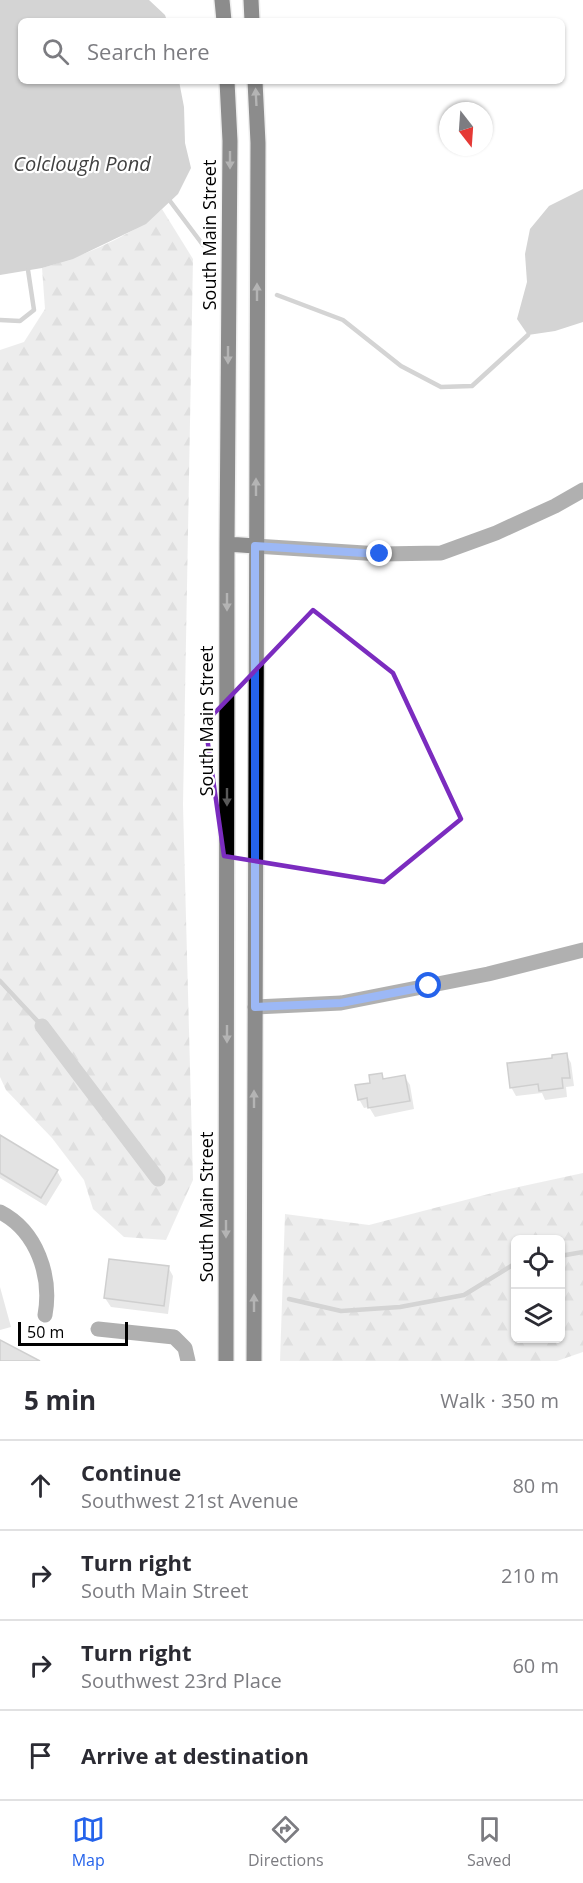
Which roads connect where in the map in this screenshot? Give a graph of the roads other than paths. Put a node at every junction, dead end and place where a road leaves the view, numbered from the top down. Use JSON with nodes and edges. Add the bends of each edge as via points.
{"nodes":[{"id":1,"x":222,"y":0,"type":"edge"},
{"id":2,"x":250,"y":0,"type":"edge"},
{"id":3,"x":224,"y":18,"type":"edge"},
{"id":4,"x":252,"y":18,"type":"edge"},
{"id":5,"x":227,"y":84,"type":"edge"},
{"id":6,"x":255,"y":84,"type":"edge"},
{"id":7,"x":583,"y":489,"type":"edge"},
{"id":8,"x":227,"y":544,"type":"junction"},
{"id":9,"x":255,"y":546,"type":"junction"},
{"id":10,"x":583,"y":950,"type":"edge"},
{"id":11,"x":227,"y":1004,"type":"junction"},
{"id":12,"x":255,"y":1007,"type":"junction"},
{"id":13,"x":0,"y":1212,"type":"edge"},
{"id":14,"x":45,"y":1315,"type":"dead end"},
{"id":15,"x":98,"y":1329,"type":"dead end"},
{"id":16,"x":188,"y":1361,"type":"edge"},
{"id":17,"x":226,"y":1361,"type":"edge"},
{"id":18,"x":254,"y":1361,"type":"edge"}],
"edges":[{"from":1,"to":3,"type":"main road"},
{"from":2,"to":4,"type":"main road"},
{"from":5,"to":8,"type":"main road","name":"South Main Street","one_way":true},
{"from":9,"to":6,"type":"main road","one_way":true},
{"from":7,"to":9,"type":"street","via":[[496,533],[441,553],[380,554]]},
{"from":8,"to":9,"type":"main road"},
{"from":8,"to":11,"type":"main road","name":"South Main Street","one_way":true},
{"from":9,"to":12,"type":"main road"},
{"from":10,"to":12,"type":"street","via":[[488,974],[341,1003]]},
{"from":11,"to":12,"type":"main road"},
{"from":11,"to":17,"type":"main road","name":"South Main Street","one_way":true},
{"from":18,"to":12,"type":"main road","one_way":true},
{"from":13,"to":14,"type":"street","via":[[24,1231],[36,1250],[45,1273]]},
{"from":15,"to":16,"type":"street","via":[[174,1337],[185,1348]]}]}
